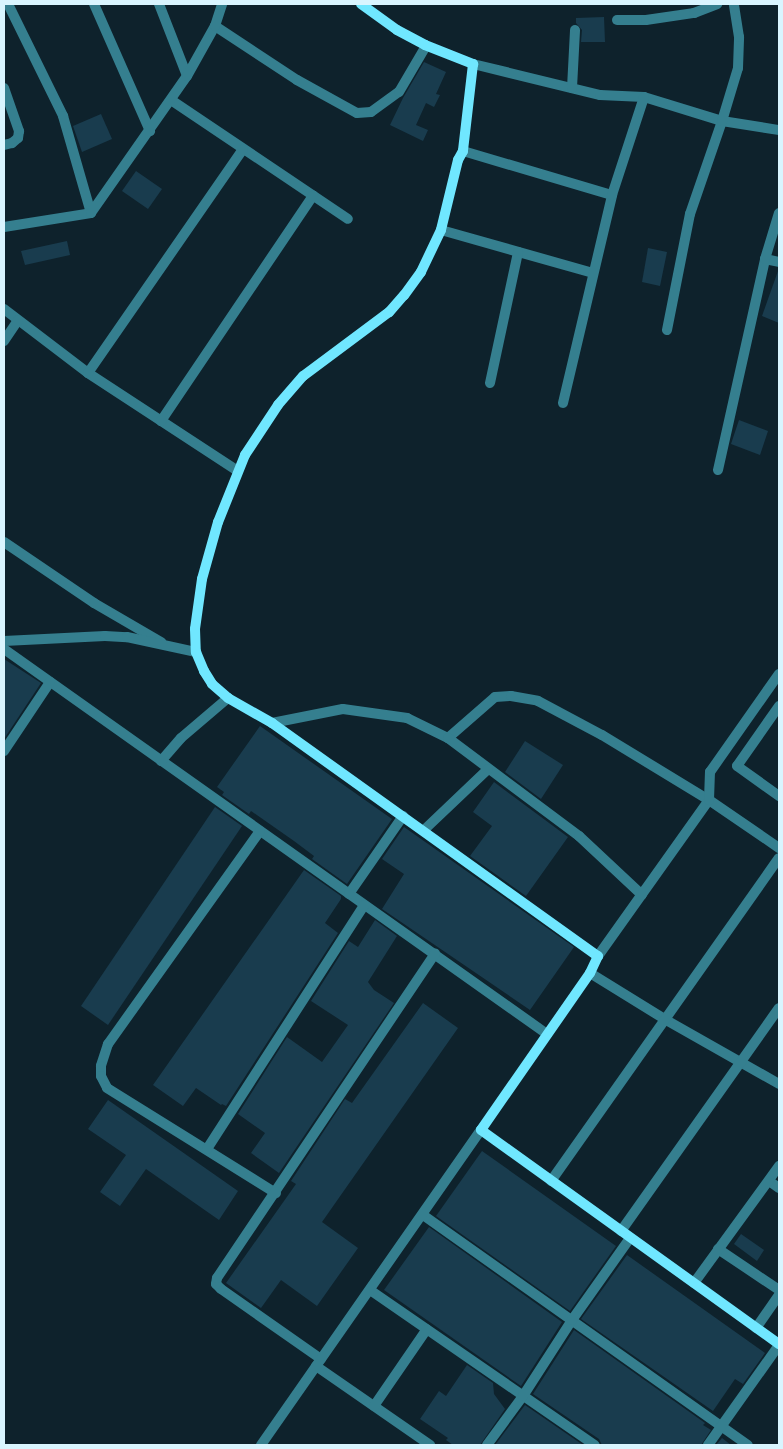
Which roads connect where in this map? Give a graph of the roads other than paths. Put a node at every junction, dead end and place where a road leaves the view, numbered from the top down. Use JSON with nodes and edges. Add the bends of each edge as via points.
{"nodes":[{"id":1,"x":8,"y":4,"type":"edge"},
{"id":2,"x":94,"y":4,"type":"edge"},
{"id":3,"x":159,"y":4,"type":"edge"},
{"id":4,"x":222,"y":4,"type":"edge"},
{"id":5,"x":362,"y":4,"type":"edge"},
{"id":6,"x":717,"y":4,"type":"edge"},
{"id":7,"x":734,"y":4,"type":"edge"},
{"id":8,"x":617,"y":20,"type":"dead end"},
{"id":9,"x":215,"y":26,"type":"junction"},
{"id":10,"x":575,"y":30,"type":"dead end"},
{"id":11,"x":426,"y":46,"type":"junction"},
{"id":12,"x":473,"y":64,"type":"junction"},
{"id":13,"x":187,"y":76,"type":"junction"},
{"id":14,"x":4,"y":88,"type":"edge"},
{"id":15,"x":572,"y":88,"type":"junction"},
{"id":16,"x":644,"y":97,"type":"junction"},
{"id":17,"x":171,"y":100,"type":"junction"},
{"id":18,"x":722,"y":121,"type":"junction"},
{"id":19,"x":779,"y":130,"type":"edge"},
{"id":20,"x":150,"y":131,"type":"junction"},
{"id":21,"x":4,"y":145,"type":"edge"},
{"id":22,"x":243,"y":149,"type":"junction"},
{"id":23,"x":463,"y":151,"type":"junction"},
{"id":24,"x":612,"y":195,"type":"junction"},
{"id":25,"x":313,"y":196,"type":"junction"},
{"id":26,"x":90,"y":213,"type":"junction"},
{"id":27,"x":779,"y":213,"type":"edge"},
{"id":28,"x":348,"y":219,"type":"dead end"},
{"id":29,"x":4,"y":227,"type":"edge"},
{"id":30,"x":441,"y":230,"type":"junction"},
{"id":31,"x":518,"y":252,"type":"junction"},
{"id":32,"x":765,"y":259,"type":"junction"},
{"id":33,"x":779,"y":262,"type":"edge"},
{"id":34,"x":593,"y":273,"type":"junction"},
{"id":35,"x":4,"y":309,"type":"edge"},
{"id":36,"x":18,"y":320,"type":"junction"},
{"id":37,"x":667,"y":330,"type":"dead end"},
{"id":38,"x":4,"y":341,"type":"edge"},
{"id":39,"x":88,"y":373,"type":"junction"},
{"id":40,"x":490,"y":383,"type":"dead end"},
{"id":41,"x":563,"y":403,"type":"dead end"},
{"id":42,"x":162,"y":421,"type":"junction"},
{"id":43,"x":718,"y":470,"type":"dead end"},
{"id":44,"x":238,"y":471,"type":"junction"},
{"id":45,"x":4,"y":542,"type":"edge"},
{"id":46,"x":4,"y":641,"type":"edge"},
{"id":47,"x":166,"y":646,"type":"junction"},
{"id":48,"x":4,"y":649,"type":"edge"},
{"id":49,"x":196,"y":652,"type":"junction"},
{"id":50,"x":779,"y":674,"type":"edge"},
{"id":51,"x":50,"y":682,"type":"junction"},
{"id":52,"x":228,"y":698,"type":"junction"},
{"id":53,"x":779,"y":706,"type":"edge"},
{"id":54,"x":272,"y":724,"type":"junction"},
{"id":55,"x":448,"y":738,"type":"junction"},
{"id":56,"x":4,"y":751,"type":"edge"},
{"id":57,"x":161,"y":761,"type":"junction"},
{"id":58,"x":488,"y":769,"type":"junction"},
{"id":59,"x":779,"y":796,"type":"edge"},
{"id":60,"x":709,"y":800,"type":"junction"},
{"id":61,"x":403,"y":816,"type":"junction"},
{"id":62,"x":424,"y":830,"type":"junction"},
{"id":63,"x":260,"y":831,"type":"junction"},
{"id":64,"x":779,"y":848,"type":"edge"},
{"id":65,"x":779,"y":858,"type":"edge"},
{"id":66,"x":349,"y":894,"type":"junction"},
{"id":67,"x":642,"y":895,"type":"junction"},
{"id":68,"x":364,"y":905,"type":"junction"},
{"id":69,"x":435,"y":954,"type":"junction"},
{"id":70,"x":598,"y":956,"type":"junction"},
{"id":71,"x":590,"y":973,"type":"junction"},
{"id":72,"x":779,"y":1008,"type":"edge"},
{"id":73,"x":666,"y":1020,"type":"junction"},
{"id":74,"x":547,"y":1034,"type":"junction"},
{"id":75,"x":740,"y":1062,"type":"junction"},
{"id":76,"x":779,"y":1084,"type":"edge"},
{"id":77,"x":481,"y":1130,"type":"junction"},
{"id":78,"x":206,"y":1149,"type":"junction"},
{"id":79,"x":779,"y":1166,"type":"edge"},
{"id":80,"x":551,"y":1181,"type":"junction"},
{"id":81,"x":768,"y":1181,"type":"junction"},
{"id":82,"x":779,"y":1188,"type":"edge"},
{"id":83,"x":276,"y":1193,"type":"junction"},
{"id":84,"x":422,"y":1215,"type":"junction"},
{"id":85,"x":621,"y":1230,"type":"junction"},
{"id":86,"x":630,"y":1238,"type":"junction"},
{"id":87,"x":718,"y":1250,"type":"junction"},
{"id":88,"x":694,"y":1284,"type":"junction"},
{"id":89,"x":370,"y":1290,"type":"junction"},
{"id":90,"x":779,"y":1290,"type":"edge"},
{"id":91,"x":779,"y":1295,"type":"edge"},
{"id":92,"x":572,"y":1320,"type":"junction"},
{"id":93,"x":756,"y":1328,"type":"junction"},
{"id":94,"x":427,"y":1329,"type":"junction"},
{"id":95,"x":779,"y":1344,"type":"edge"},
{"id":96,"x":319,"y":1362,"type":"junction"},
{"id":97,"x":523,"y":1396,"type":"junction"},
{"id":98,"x":374,"y":1406,"type":"junction"},
{"id":99,"x":721,"y":1426,"type":"junction"},
{"id":100,"x":261,"y":1445,"type":"edge"},
{"id":101,"x":430,"y":1445,"type":"edge"},
{"id":102,"x":486,"y":1445,"type":"edge"},
{"id":103,"x":595,"y":1445,"type":"edge"},
{"id":104,"x":708,"y":1445,"type":"edge"},
{"id":105,"x":748,"y":1445,"type":"edge"}],
"edges":[{"from":1,"to":26,"type":"street","via":[[63,116]]},
{"from":2,"to":20,"type":"street"},
{"from":3,"to":13,"type":"street"},
{"from":4,"to":9,"type":"street"},
{"from":5,"to":11,"type":"street","via":[[397,30]]},
{"from":6,"to":8,"type":"street","via":[[694,13],[646,20]]},
{"from":7,"to":18,"type":"street","via":[[739,37],[738,68]]},
{"from":9,"to":11,"type":"street","via":[[297,80],[357,113],[371,112],[399,92]]},
{"from":9,"to":13,"type":"street"},
{"from":10,"to":15,"type":"street"},
{"from":11,"to":12,"type":"street"},
{"from":12,"to":15,"type":"street"},
{"from":12,"to":23,"type":"street"},
{"from":13,"to":17,"type":"street"},
{"from":14,"to":21,"type":"street","via":[[19,131],[18,138]]},
{"from":15,"to":16,"type":"street","via":[[600,95]]},
{"from":16,"to":18,"type":"street"},
{"from":16,"to":24,"type":"street"},
{"from":17,"to":20,"type":"street"},
{"from":17,"to":22,"type":"street"},
{"from":18,"to":19,"type":"street"},
{"from":18,"to":37,"type":"street","via":[[690,214]]},
{"from":20,"to":26,"type":"street"},
{"from":22,"to":25,"type":"street"},
{"from":22,"to":39,"type":"street"},
{"from":23,"to":24,"type":"street"},
{"from":23,"to":30,"type":"street"},
{"from":24,"to":34,"type":"street"},
{"from":25,"to":28,"type":"street"},
{"from":25,"to":42,"type":"street"},
{"from":26,"to":29,"type":"street"},
{"from":27,"to":32,"type":"street"},
{"from":30,"to":31,"type":"street"},
{"from":30,"to":44,"type":"street","via":[[421,272],[404,296],[388,312],[303,376],[260,431]]},
{"from":31,"to":34,"type":"street"},
{"from":31,"to":40,"type":"street"},
{"from":32,"to":33,"type":"street"},
{"from":32,"to":43,"type":"street"},
{"from":34,"to":41,"type":"street"},
{"from":35,"to":36,"type":"street"},
{"from":36,"to":38,"type":"street"},
{"from":36,"to":39,"type":"street"},
{"from":39,"to":42,"type":"street"},
{"from":42,"to":44,"type":"street"},
{"from":44,"to":49,"type":"street","via":[[218,522],[202,579],[195,629]]},
{"from":45,"to":47,"type":"street"},
{"from":46,"to":47,"type":"street","via":[[105,636],[127,637]]},
{"from":47,"to":49,"type":"street"},
{"from":48,"to":51,"type":"street"},
{"from":49,"to":52,"type":"street","via":[[212,684]]},
{"from":50,"to":60,"type":"street","via":[[710,772]]},
{"from":51,"to":56,"type":"street"},
{"from":51,"to":57,"type":"street"},
{"from":52,"to":54,"type":"street"},
{"from":52,"to":57,"type":"street","via":[[181,738]]},
{"from":53,"to":59,"type":"street","via":[[737,766]]},
{"from":54,"to":55,"type":"street","via":[[343,709],[407,718]]},
{"from":54,"to":61,"type":"street"},
{"from":55,"to":58,"type":"street"},
{"from":55,"to":60,"type":"street","via":[[495,697],[538,701],[602,735]]},
{"from":57,"to":63,"type":"street"},
{"from":58,"to":62,"type":"street"},
{"from":58,"to":67,"type":"street","via":[[579,836]]},
{"from":60,"to":64,"type":"street"},
{"from":60,"to":67,"type":"street"},
{"from":61,"to":62,"type":"street"},
{"from":61,"to":66,"type":"street"},
{"from":62,"to":70,"type":"street"},
{"from":63,"to":66,"type":"street"},
{"from":63,"to":78,"type":"street","via":[[108,1044],[101,1066],[101,1076],[107,1088]]},
{"from":65,"to":73,"type":"street"},
{"from":66,"to":68,"type":"street"},
{"from":67,"to":70,"type":"street"},
{"from":68,"to":69,"type":"street"},
{"from":68,"to":78,"type":"street"},
{"from":69,"to":74,"type":"street"},
{"from":69,"to":83,"type":"street"},
{"from":70,"to":71,"type":"street"},
{"from":71,"to":73,"type":"street"},
{"from":71,"to":74,"type":"street"},
{"from":72,"to":75,"type":"street"},
{"from":73,"to":75,"type":"street"},
{"from":73,"to":80,"type":"street"},
{"from":74,"to":77,"type":"street"},
{"from":75,"to":76,"type":"street"},
{"from":75,"to":85,"type":"street"},
{"from":77,"to":80,"type":"street"},
{"from":77,"to":84,"type":"street"},
{"from":78,"to":83,"type":"street"},
{"from":79,"to":81,"type":"street"},
{"from":80,"to":85,"type":"street"},
{"from":81,"to":82,"type":"street"},
{"from":81,"to":87,"type":"street"},
{"from":83,"to":96,"type":"street","via":[[216,1284]]},
{"from":84,"to":89,"type":"street"},
{"from":84,"to":92,"type":"street"},
{"from":85,"to":86,"type":"street"},
{"from":86,"to":88,"type":"street"},
{"from":86,"to":92,"type":"street"},
{"from":87,"to":88,"type":"street"},
{"from":87,"to":90,"type":"street"},
{"from":88,"to":93,"type":"street"},
{"from":89,"to":94,"type":"street"},
{"from":89,"to":96,"type":"street"},
{"from":91,"to":93,"type":"street"},
{"from":92,"to":97,"type":"street"},
{"from":92,"to":99,"type":"street"},
{"from":93,"to":95,"type":"street"},
{"from":94,"to":97,"type":"street"},
{"from":94,"to":98,"type":"street"},
{"from":95,"to":99,"type":"street"},
{"from":96,"to":98,"type":"street"},
{"from":96,"to":100,"type":"street"},
{"from":97,"to":102,"type":"street"},
{"from":97,"to":103,"type":"street"},
{"from":98,"to":101,"type":"street"},
{"from":99,"to":104,"type":"street"},
{"from":99,"to":105,"type":"street"}]}
